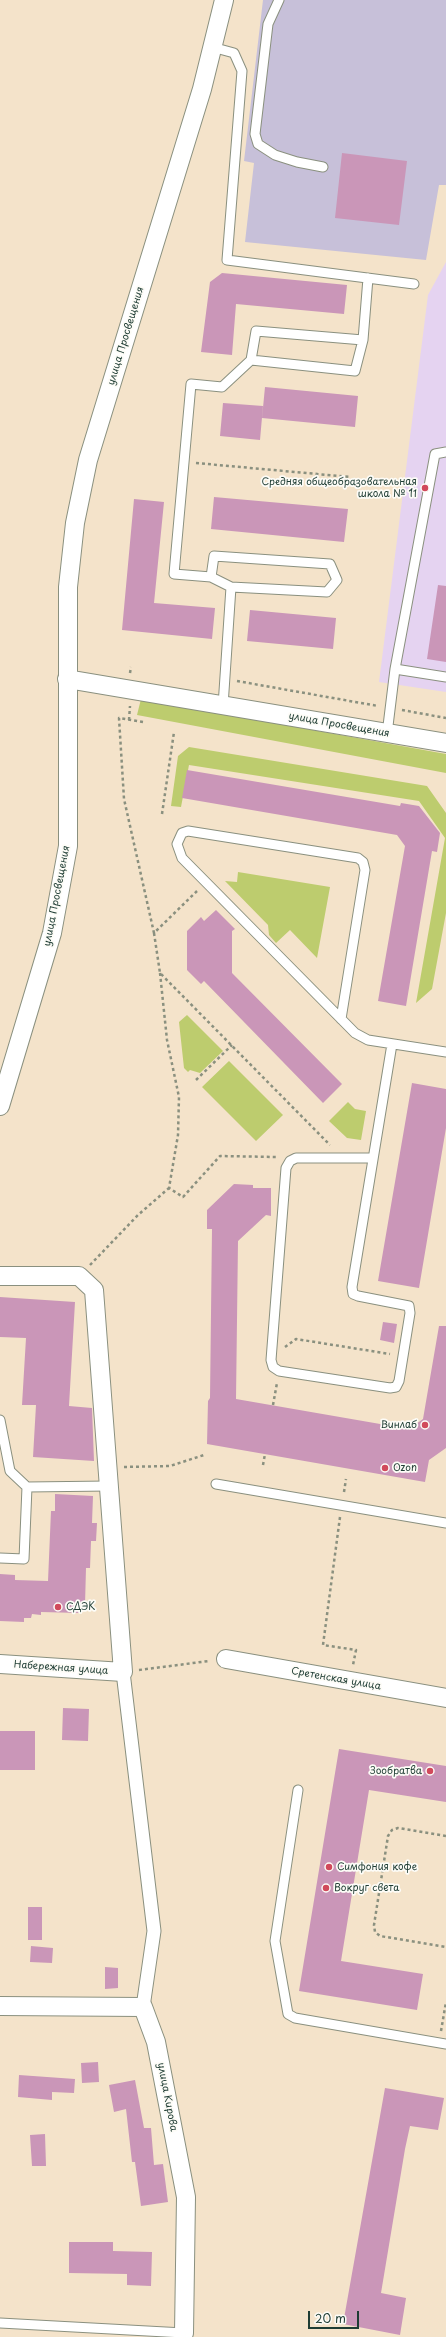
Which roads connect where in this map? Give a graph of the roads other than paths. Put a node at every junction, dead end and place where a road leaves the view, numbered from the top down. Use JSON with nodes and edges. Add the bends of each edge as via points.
{"nodes":[{"id":1,"x":224,"y":0,"type":"edge"},
{"id":2,"x":279,"y":0,"type":"edge"},
{"id":3,"x":212,"y":47,"type":"junction"},
{"id":4,"x":323,"y":167,"type":"dead end"},
{"id":5,"x":368,"y":278,"type":"junction"},
{"id":6,"x":414,"y":284,"type":"dead end"},
{"id":7,"x":362,"y":340,"type":"junction"},
{"id":8,"x":251,"y":360,"type":"junction"},
{"id":9,"x":446,"y":452,"type":"edge"},
{"id":10,"x":211,"y":577,"type":"junction"},
{"id":11,"x":231,"y":587,"type":"junction"},
{"id":12,"x":395,"y":669,"type":"junction"},
{"id":13,"x":446,"y":677,"type":"edge"},
{"id":14,"x":67,"y":679,"type":"junction"},
{"id":15,"x":223,"y":706,"type":"junction"},
{"id":16,"x":387,"y":734,"type":"junction"},
{"id":17,"x":446,"y":743,"type":"edge"},
{"id":18,"x":341,"y":1019,"type":"junction"},
{"id":19,"x":392,"y":1044,"type":"junction"},
{"id":20,"x":446,"y":1052,"type":"edge"},
{"id":21,"x":0,"y":1106,"type":"edge"},
{"id":22,"x":373,"y":1158,"type":"junction"},
{"id":23,"x":0,"y":1276,"type":"edge"},
{"id":24,"x":0,"y":1420,"type":"edge"},
{"id":25,"x":216,"y":1484,"type":"dead end"},
{"id":26,"x":109,"y":1486,"type":"junction"},
{"id":27,"x":27,"y":1487,"type":"junction"},
{"id":28,"x":446,"y":1523,"type":"edge"},
{"id":29,"x":0,"y":1558,"type":"edge"},
{"id":30,"x":226,"y":1659,"type":"road end"},
{"id":31,"x":0,"y":1664,"type":"edge"},
{"id":32,"x":123,"y":1672,"type":"junction"},
{"id":33,"x":446,"y":1698,"type":"edge"},
{"id":34,"x":298,"y":1790,"type":"dead end"},
{"id":35,"x":0,"y":2006,"type":"edge"},
{"id":36,"x":143,"y":2007,"type":"junction"},
{"id":37,"x":443,"y":2043,"type":"edge"},
{"id":38,"x":0,"y":2323,"type":"edge"},
{"id":39,"x":184,"y":2335,"type":"edge"}],
"edges":[{"from":1,"to":3,"type":"street","name":"улица Просвещения"},
{"from":2,"to":4,"type":"lane","via":[[268,24],[255,134],[258,144],[275,155]]},
{"from":3,"to":5,"type":"lane","via":[[234,53],[242,71],[227,260]]},
{"from":3,"to":14,"type":"street","name":"улица Просвещения","via":[[202,88],[88,460],[73,538],[68,587]]},
{"from":5,"to":6,"type":"lane"},
{"from":5,"to":7,"type":"lane"},
{"from":7,"to":8,"type":"lane","via":[[256,331]]},
{"from":7,"to":8,"type":"lane","via":[[355,371]]},
{"from":8,"to":10,"type":"lane","via":[[222,387],[191,384],[174,574]]},
{"from":9,"to":12,"type":"lane","via":[[436,454]]},
{"from":10,"to":11,"type":"lane"},
{"from":10,"to":11,"type":"lane","via":[[214,556],[330,564],[337,580],[327,592]]},
{"from":11,"to":15,"type":"lane"},
{"from":12,"to":13,"type":"lane"},
{"from":12,"to":16,"type":"lane"},
{"from":14,"to":15,"type":"street","name":"улица Просвещения"},
{"from":14,"to":21,"type":"street","name":"улица Просвещения","via":[[68,846],[52,933]]},
{"from":15,"to":16,"type":"street","name":"улица Просвещения"},
{"from":16,"to":17,"type":"street","name":"улица Просвещения"},
{"from":18,"to":18,"type":"lane","via":[[365,870],[363,862],[358,858],[188,831],[182,834],[177,844],[182,858]]},
{"from":18,"to":19,"type":"lane","via":[[362,1037]]},
{"from":19,"to":20,"type":"lane"},
{"from":19,"to":22,"type":"lane"},
{"from":22,"to":22,"type":"lane","via":[[296,1158],[290,1161],[286,1168],[271,1356],[273,1367],[279,1371],[390,1388],[396,1387],[399,1381],[409,1306],[358,1296],[353,1294],[352,1287]]},
{"from":23,"to":26,"type":"street","via":[[79,1276],[94,1290]]},
{"from":24,"to":27,"type":"lane","via":[[10,1471]]},
{"from":25,"to":28,"type":"lane"},
{"from":26,"to":27,"type":"lane"},
{"from":26,"to":32,"type":"street"},
{"from":27,"to":29,"type":"lane","via":[[24,1559]]},
{"from":30,"to":33,"type":"street","name":"Сретенская улица"},
{"from":31,"to":32,"type":"street","name":"Набережная улица"},
{"from":32,"to":36,"type":"street","via":[[154,1931]]},
{"from":34,"to":37,"type":"lane","via":[[275,1941],[288,2014],[295,2018]]},
{"from":35,"to":36,"type":"street"},
{"from":36,"to":39,"type":"street","name":"улица Кирова","via":[[156,2042],[186,2197]]},
{"from":38,"to":39,"type":"lane"}]}
